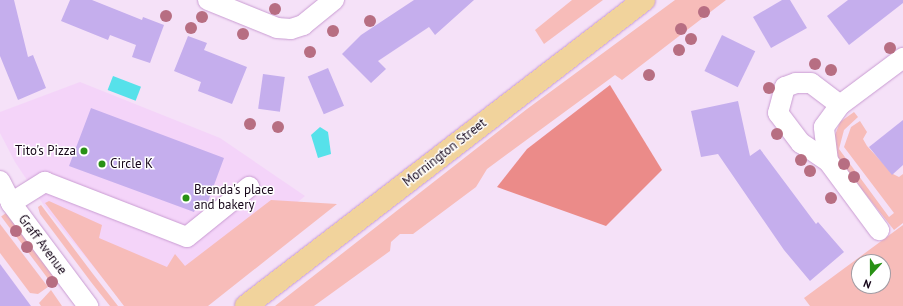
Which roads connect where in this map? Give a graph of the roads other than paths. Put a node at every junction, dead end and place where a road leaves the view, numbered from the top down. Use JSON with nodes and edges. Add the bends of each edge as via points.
{"nodes":[{"id":1,"x":208,"y":0,"type":"edge"},
{"id":2,"x":334,"y":0,"type":"edge"},
{"id":3,"x":644,"y":0,"type":"edge"},
{"id":4,"x":903,"y":58,"type":"edge"},
{"id":5,"x":840,"y":105,"type":"junction"},
{"id":6,"x":828,"y":161,"type":"junction"},
{"id":7,"x":0,"y":181,"type":"edge"},
{"id":8,"x":249,"y":187,"type":"dead end"},
{"id":9,"x":11,"y":203,"type":"junction"},
{"id":10,"x":878,"y":230,"type":"dead end"},
{"id":11,"x":88,"y":306,"type":"edge"},
{"id":12,"x":246,"y":306,"type":"edge"}],
"edges":[{"from":1,"to":2,"type":"street","via":[[277,28],[291,29],[303,25]]},
{"from":3,"to":12,"type":"main road","name":"Mornington Street"},
{"from":4,"to":5,"type":"street"},
{"from":5,"to":6,"type":"street","via":[[824,127]]},
{"from":5,"to":6,"type":"street","via":[[806,82],[785,87],[779,101],[778,114],[784,126],[801,143]]},
{"from":6,"to":10,"type":"street"},
{"from":7,"to":9,"type":"street","name":"Graff Avenue"},
{"from":8,"to":9,"type":"street","via":[[187,237],[45,182]]},
{"from":9,"to":11,"type":"street","name":"Graff Avenue"}]}
